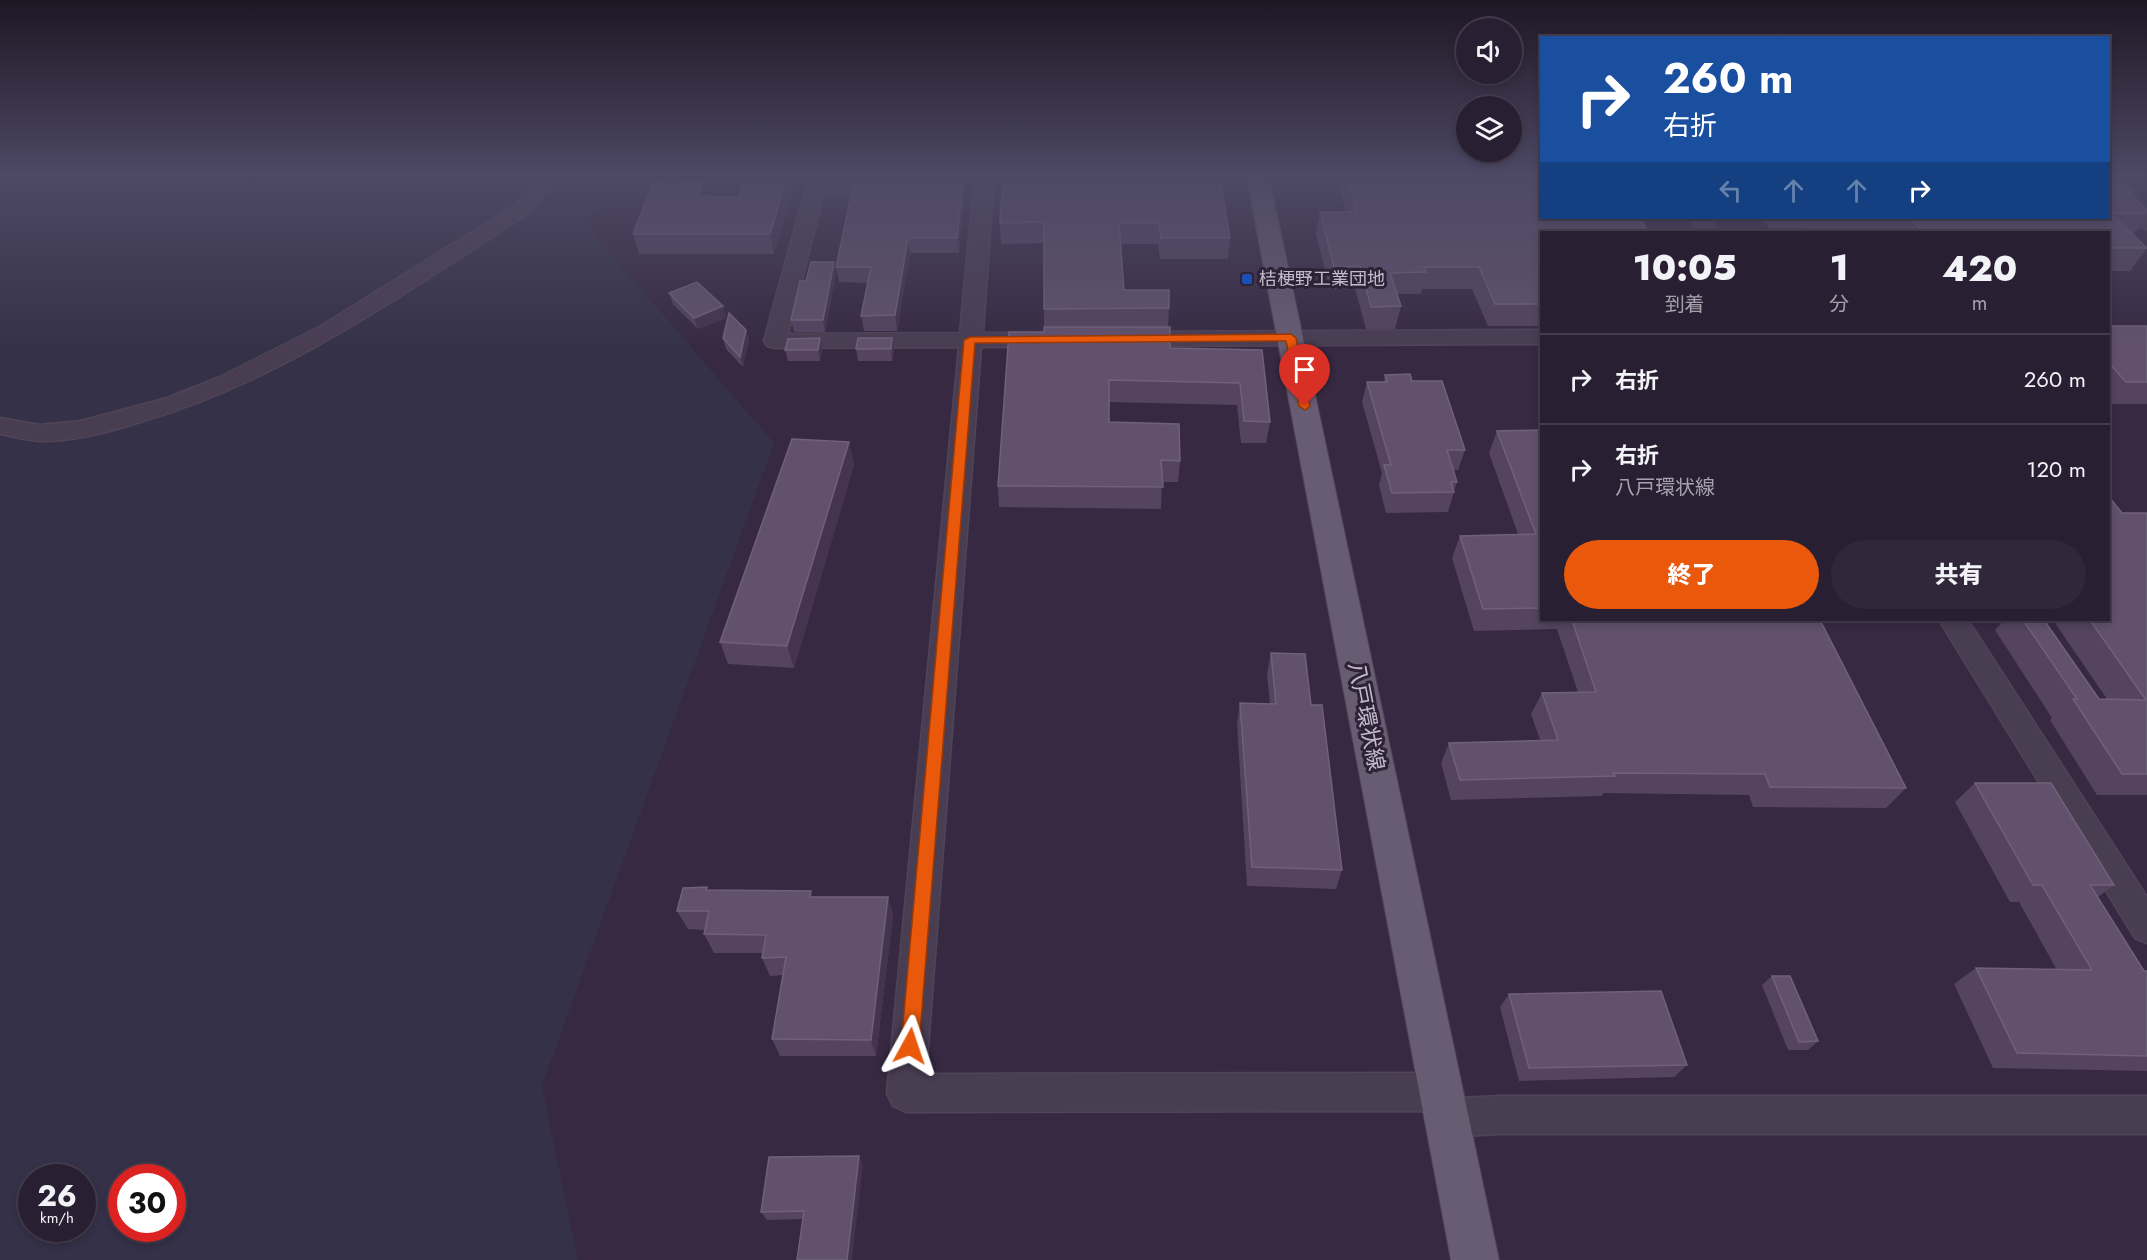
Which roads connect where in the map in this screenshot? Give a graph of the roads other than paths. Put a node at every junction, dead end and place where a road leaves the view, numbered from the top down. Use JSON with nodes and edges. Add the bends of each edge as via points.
{"nodes":[{"id":1,"x":487,"y":232,"type":"edge"},
{"id":2,"x":804,"y":232,"type":"edge"},
{"id":3,"x":980,"y":232,"type":"edge"},
{"id":4,"x":1269,"y":232,"type":"edge"},
{"id":5,"x":1540,"y":337,"type":"edge"},
{"id":6,"x":1291,"y":338,"type":"junction"},
{"id":7,"x":1066,"y":339,"type":"edge"},
{"id":8,"x":1114,"y":339,"type":"edge"},
{"id":9,"x":970,"y":340,"type":"junction"},
{"id":10,"x":0,"y":426,"type":"edge"},
{"id":11,"x":1954,"y":621,"type":"edge"},
{"id":12,"x":2147,"y":927,"type":"edge"},
{"id":13,"x":1445,"y":1105,"type":"junction"},
{"id":14,"x":2147,"y":1114,"type":"edge"},
{"id":15,"x":1475,"y":1260,"type":"edge"}],
"edges":[{"from":1,"to":10,"type":"street","via":[[341,324],[244,375],[163,410],[92,428],[41,433]]},
{"from":2,"to":9,"type":"street","via":[[775,341]]},
{"from":3,"to":9,"type":"street"},
{"from":4,"to":6,"type":"main road","name":"八戸環状線"},
{"from":5,"to":6,"type":"street"},
{"from":6,"to":8,"type":"street"},
{"from":6,"to":13,"type":"main road","name":"八戸環状線"},
{"from":7,"to":9,"type":"street"},
{"from":9,"to":13,"type":"street","via":[[906,1093]]},
{"from":11,"to":12,"type":"street"},
{"from":13,"to":14,"type":"street","via":[[1489,1115]]},
{"from":13,"to":15,"type":"main road","name":"八戸環状線"}]}
